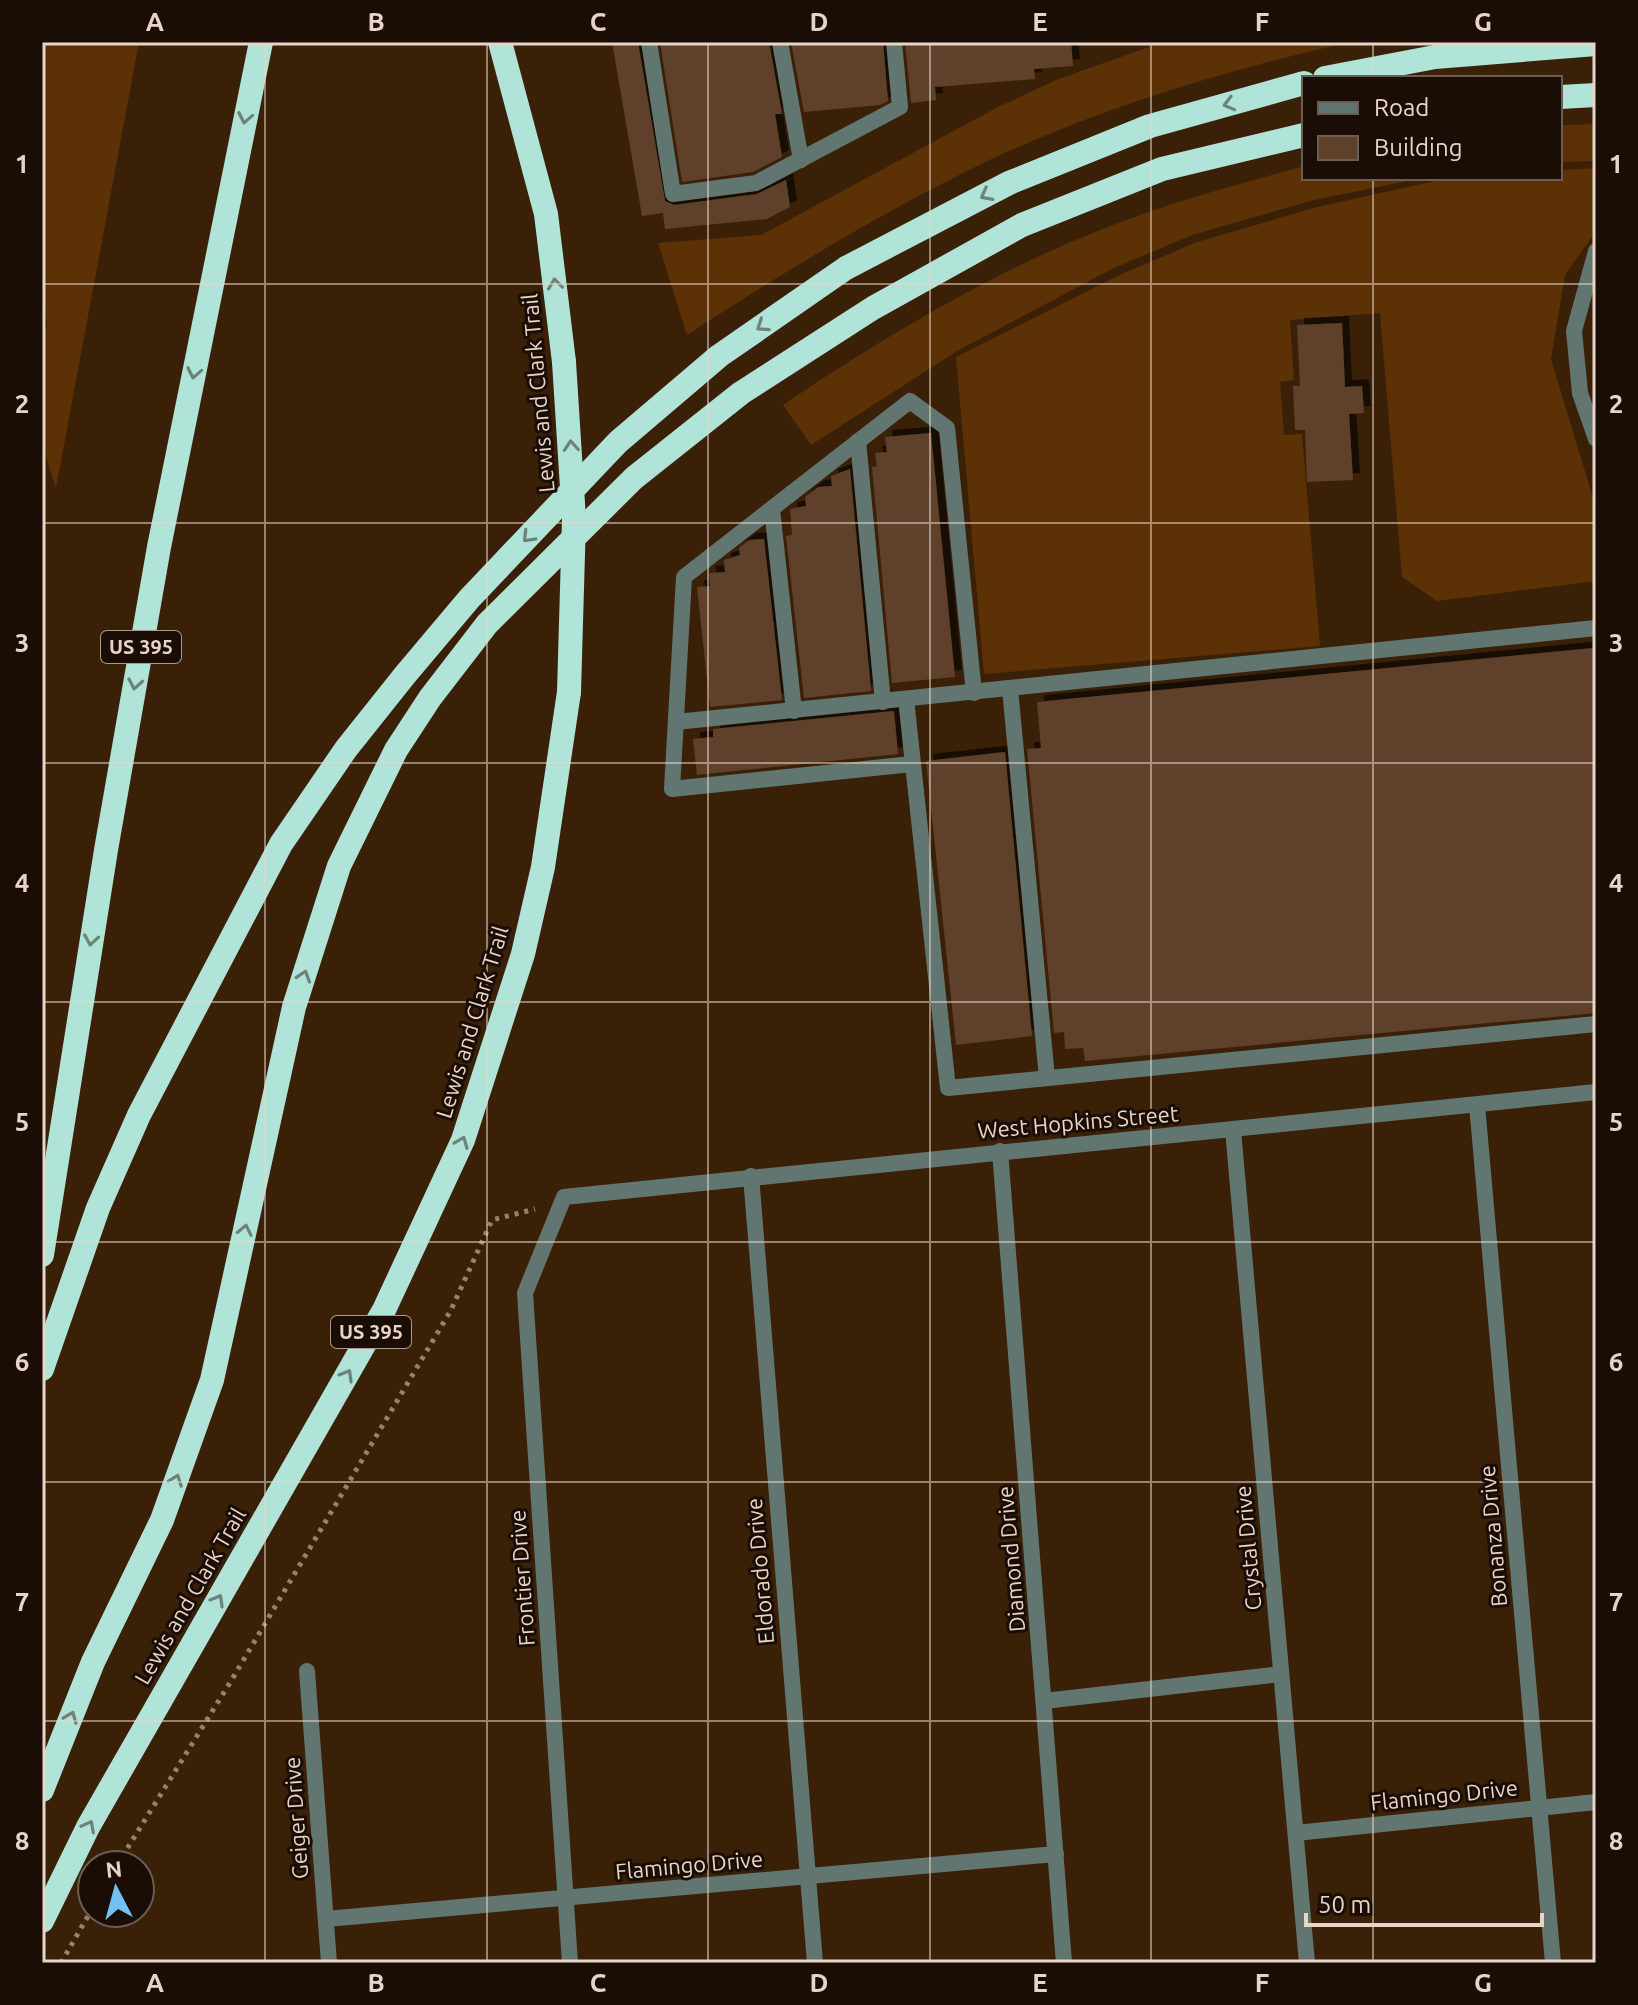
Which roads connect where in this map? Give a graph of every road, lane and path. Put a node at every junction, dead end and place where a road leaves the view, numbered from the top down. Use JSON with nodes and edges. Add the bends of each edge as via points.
{"nodes":[{"id":1,"x":261,"y":42,"type":"edge"},
{"id":2,"x":500,"y":42,"type":"edge"},
{"id":3,"x":649,"y":42,"type":"edge"},
{"id":4,"x":780,"y":42,"type":"edge"},
{"id":5,"x":894,"y":42,"type":"edge"},
{"id":6,"x":1596,"y":44,"type":"edge"},
{"id":7,"x":1335,"y":76,"type":"edge"},
{"id":8,"x":1302,"y":84,"type":"edge"},
{"id":9,"x":1596,"y":95,"type":"edge"},
{"id":10,"x":1562,"y":97,"type":"edge"},
{"id":11,"x":1302,"y":135,"type":"edge"},
{"id":12,"x":801,"y":160,"type":"junction"},
{"id":13,"x":1596,"y":251,"type":"edge"},
{"id":14,"x":1596,"y":439,"type":"edge"},
{"id":15,"x":858,"y":441,"type":"junction"},
{"id":16,"x":772,"y":509,"type":"junction"},
{"id":17,"x":1596,"y":628,"type":"edge"},
{"id":18,"x":1010,"y":689,"type":"junction"},
{"id":19,"x":974,"y":693,"type":"junction"},
{"id":20,"x":906,"y":699,"type":"junction"},
{"id":21,"x":883,"y":702,"type":"junction"},
{"id":22,"x":794,"y":711,"type":"junction"},
{"id":23,"x":676,"y":722,"type":"junction"},
{"id":24,"x":912,"y":764,"type":"junction"},
{"id":25,"x":1596,"y":1024,"type":"edge"},
{"id":26,"x":1047,"y":1078,"type":"junction"},
{"id":27,"x":1596,"y":1092,"type":"edge"},
{"id":28,"x":1477,"y":1105,"type":"junction"},
{"id":29,"x":1233,"y":1130,"type":"junction"},
{"id":30,"x":1000,"y":1151,"type":"junction"},
{"id":31,"x":751,"y":1176,"type":"junction"},
{"id":32,"x":562,"y":1203,"type":"junction"},
{"id":33,"x":42,"y":1255,"type":"edge"},
{"id":34,"x":42,"y":1369,"type":"edge"},
{"id":35,"x":307,"y":1671,"type":"dead end"},
{"id":36,"x":1281,"y":1674,"type":"junction"},
{"id":37,"x":1044,"y":1701,"type":"junction"},
{"id":38,"x":42,"y":1790,"type":"edge"},
{"id":39,"x":1596,"y":1802,"type":"edge"},
{"id":40,"x":1540,"y":1808,"type":"junction"},
{"id":41,"x":1296,"y":1833,"type":"junction"},
{"id":42,"x":127,"y":1849,"type":"edge"},
{"id":43,"x":1056,"y":1854,"type":"junction"},
{"id":44,"x":807,"y":1876,"type":"junction"},
{"id":45,"x":565,"y":1898,"type":"junction"},
{"id":46,"x":326,"y":1919,"type":"junction"},
{"id":47,"x":42,"y":1921,"type":"edge"},
{"id":48,"x":81,"y":1929,"type":"edge"},
{"id":49,"x":61,"y":1963,"type":"edge"},
{"id":50,"x":329,"y":1963,"type":"edge"},
{"id":51,"x":570,"y":1963,"type":"edge"},
{"id":52,"x":815,"y":1963,"type":"edge"},
{"id":53,"x":1064,"y":1963,"type":"edge"},
{"id":54,"x":1307,"y":1963,"type":"edge"},
{"id":55,"x":1553,"y":1963,"type":"edge"}],
"edges":[{"from":1,"to":33,"type":"highway","number":"US 395","one_way":true,"via":[[156,563]]},
{"from":47,"to":2,"type":"highway","name":"Lewis and Clark Trail","number":"US 395","one_way":true,"bridge":true,"via":[[88,1827],[384,1310],[463,1140],[523,954],[546,851],[569,692],[574,519],[564,362],[546,214]]},
{"from":3,"to":12,"type":"street","via":[[673,194],[756,183]]},
{"from":4,"to":12,"type":"street"},
{"from":5,"to":12,"type":"street","via":[[900,107]]},
{"from":6,"to":7,"type":"highway","via":[[1435,57]]},
{"from":8,"to":34,"type":"highway","one_way":true,"via":[[1150,126],[1009,183],[860,261],[719,356],[618,442],[414,664],[346,749],[281,844],[139,1115],[98,1208]]},
{"from":9,"to":10,"type":"highway"},
{"from":38,"to":11,"type":"highway","one_way":true,"via":[[93,1662],[162,1520],[212,1380],[294,1007],[339,866],[396,750],[430,698],[487,624],[634,478],[741,393],[873,308],[1022,225],[1162,169]]},
{"from":13,"to":14,"type":"street","via":[[1574,331],[1580,393]]},
{"from":15,"to":16,"type":"street"},
{"from":15,"to":19,"type":"street","via":[[910,401],[947,428]]},
{"from":15,"to":21,"type":"street"},
{"from":16,"to":22,"type":"street"},
{"from":16,"to":23,"type":"street","via":[[684,577]]},
{"from":17,"to":18,"type":"street"},
{"from":18,"to":19,"type":"street"},
{"from":18,"to":26,"type":"street"},
{"from":19,"to":20,"type":"street"},
{"from":20,"to":21,"type":"street"},
{"from":20,"to":24,"type":"street"},
{"from":21,"to":22,"type":"street"},
{"from":22,"to":23,"type":"street"},
{"from":23,"to":24,"type":"street","via":[[672,789]]},
{"from":24,"to":26,"type":"street","via":[[948,1088]]},
{"from":25,"to":26,"type":"street"},
{"from":27,"to":28,"type":"street","name":"West Hopkins Street"},
{"from":28,"to":29,"type":"street","name":"West Hopkins Street"},
{"from":28,"to":40,"type":"street","name":"Bonanza Drive"},
{"from":29,"to":30,"type":"street","name":"West Hopkins Street"},
{"from":29,"to":36,"type":"street","name":"Crystal Drive"},
{"from":30,"to":31,"type":"street","name":"West Hopkins Street"},
{"from":30,"to":37,"type":"street","name":"Diamond Drive"},
{"from":31,"to":32,"type":"street","name":"West Hopkins Street"},
{"from":31,"to":44,"type":"street","name":"Eldorado Drive"},
{"from":32,"to":42,"type":"path","via":[[492,1220],[451,1310]]},
{"from":32,"to":45,"type":"street","name":"Frontier Drive","via":[[525,1293]]},
{"from":35,"to":46,"type":"street","name":"Geiger Drive"},
{"from":36,"to":37,"type":"street"},
{"from":36,"to":41,"type":"street","name":"Crystal Drive"},
{"from":37,"to":43,"type":"street","name":"Diamond Drive"},
{"from":39,"to":40,"type":"street","name":"Flamingo Drive"},
{"from":40,"to":41,"type":"street","name":"Flamingo Drive"},
{"from":40,"to":55,"type":"street","name":"Bonanza Drive"},
{"from":41,"to":54,"type":"street","name":"Crystal Drive"},
{"from":43,"to":44,"type":"street","name":"Flamingo Drive"},
{"from":43,"to":53,"type":"street","name":"Diamond Drive"},
{"from":44,"to":45,"type":"street","name":"Flamingo Drive"},
{"from":44,"to":52,"type":"street","name":"Eldorado Drive"},
{"from":45,"to":46,"type":"street","name":"Flamingo Drive"},
{"from":45,"to":51,"type":"street","name":"Frontier Drive"},
{"from":46,"to":50,"type":"street","name":"Geiger Drive"},
{"from":48,"to":49,"type":"path"}]}
